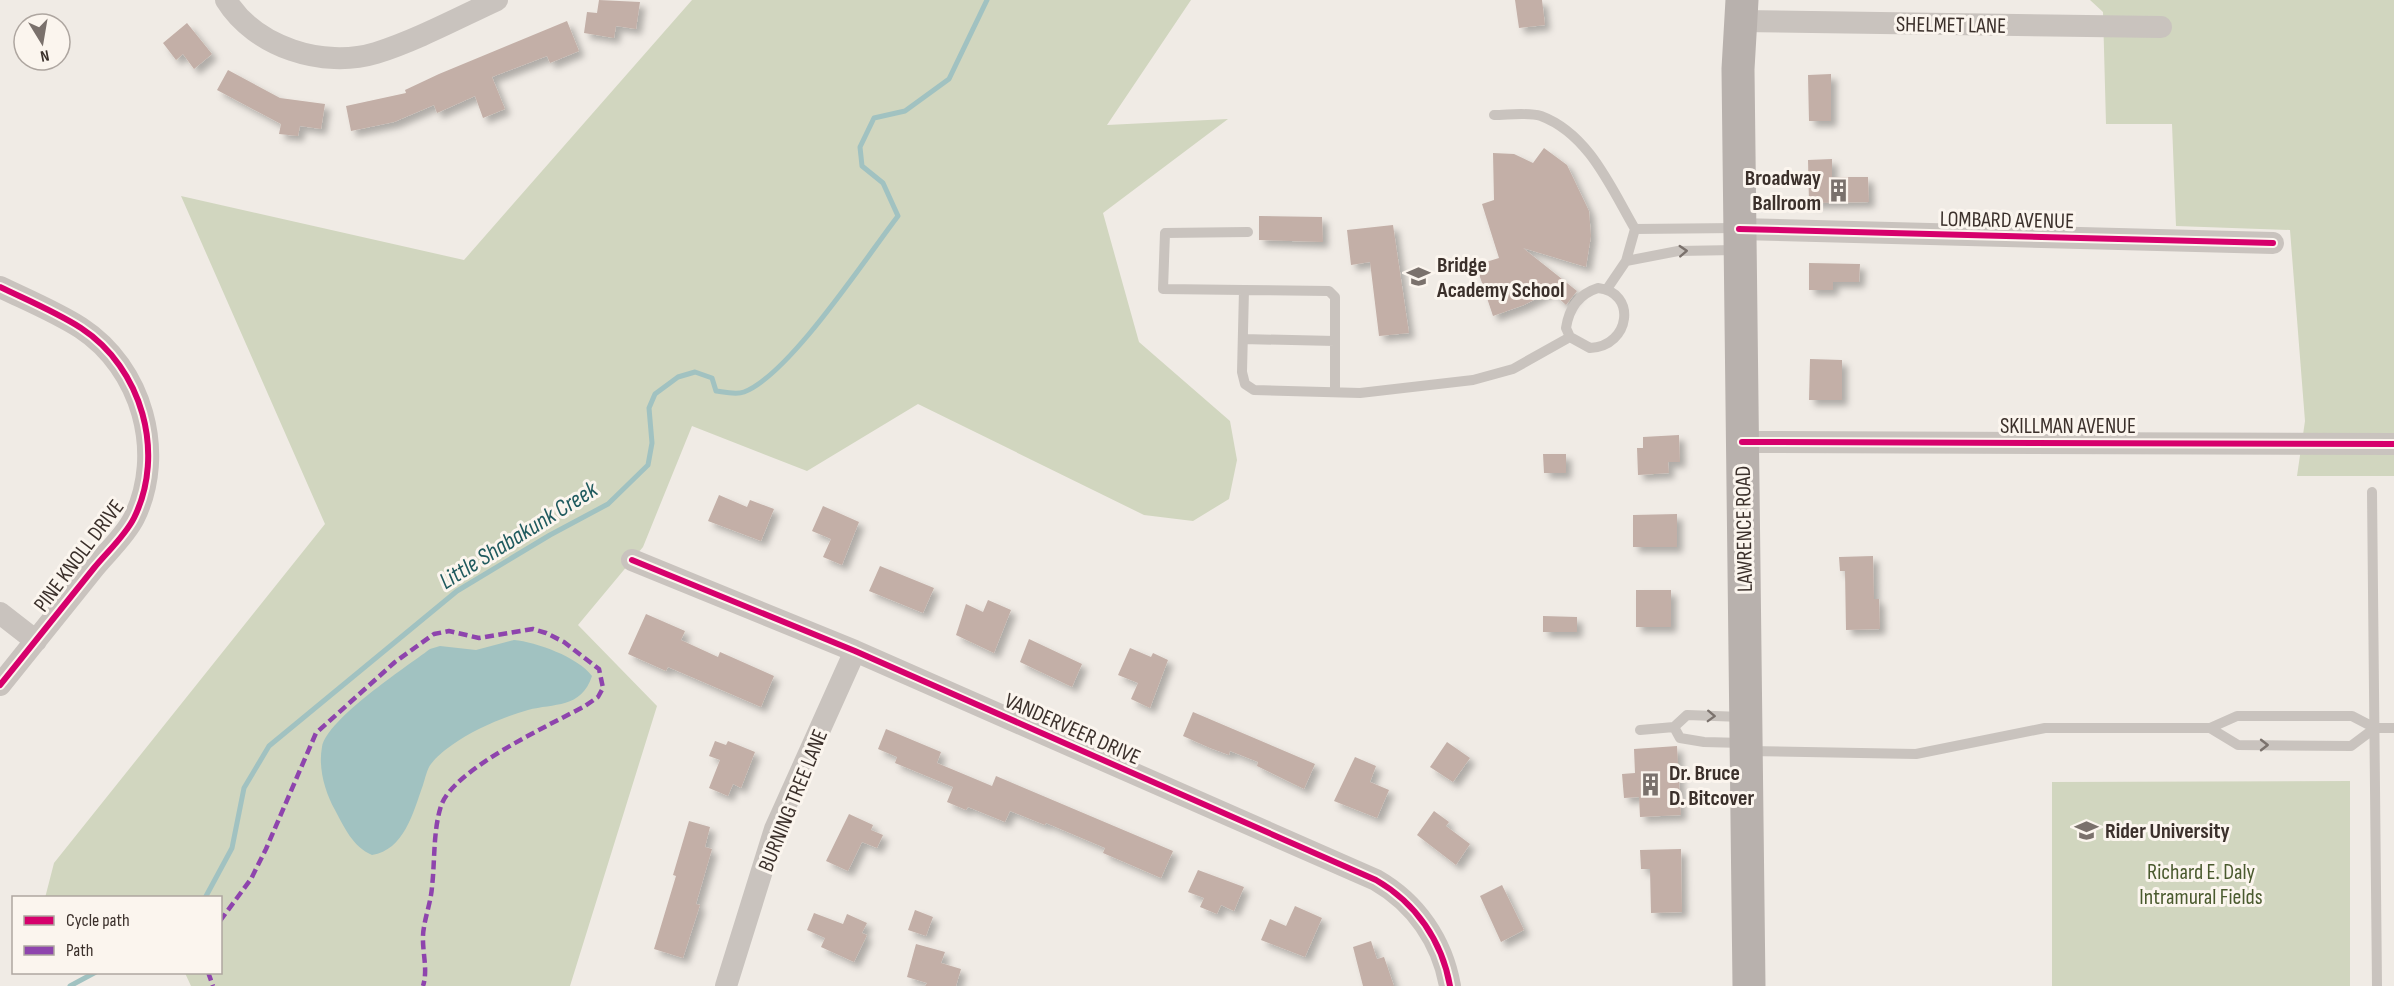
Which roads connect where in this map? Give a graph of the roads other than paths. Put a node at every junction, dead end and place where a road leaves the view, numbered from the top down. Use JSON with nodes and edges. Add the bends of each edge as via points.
{"nodes":[{"id":1,"x":226,"y":0,"type":"edge"},
{"id":2,"x":497,"y":0,"type":"edge"},
{"id":3,"x":1741,"y":10,"type":"edge"},
{"id":4,"x":2161,"y":27,"type":"dead end"},
{"id":5,"x":1494,"y":115,"type":"dead end"},
{"id":6,"x":1635,"y":228,"type":"junction"},
{"id":7,"x":1248,"y":232,"type":"dead end"},
{"id":8,"x":1740,"y":239,"type":"junction"},
{"id":9,"x":2274,"y":243,"type":"dead end"},
{"id":10,"x":1626,"y":261,"type":"junction"},
{"id":11,"x":0,"y":287,"type":"edge"},
{"id":12,"x":1606,"y":289,"type":"junction"},
{"id":13,"x":1244,"y":290,"type":"junction"},
{"id":14,"x":1570,"y":337,"type":"junction"},
{"id":15,"x":1243,"y":339,"type":"junction"},
{"id":16,"x":1335,"y":341,"type":"junction"},
{"id":17,"x":1335,"y":392,"type":"junction"},
{"id":18,"x":1742,"y":442,"type":"junction"},
{"id":19,"x":2394,"y":444,"type":"edge"},
{"id":20,"x":2372,"y":492,"type":"dead end"},
{"id":21,"x":632,"y":560,"type":"dead end"},
{"id":22,"x":0,"y":613,"type":"edge"},
{"id":23,"x":36,"y":641,"type":"junction"},
{"id":24,"x":855,"y":651,"type":"junction"},
{"id":25,"x":0,"y":685,"type":"edge"},
{"id":26,"x":1674,"y":727,"type":"junction"},
{"id":27,"x":2210,"y":728,"type":"junction"},
{"id":28,"x":2374,"y":728,"type":"junction"},
{"id":29,"x":2394,"y":728,"type":"edge"},
{"id":30,"x":1640,"y":730,"type":"dead end"},
{"id":31,"x":1746,"y":737,"type":"junction"},
{"id":32,"x":732,"y":985,"type":"edge"},
{"id":33,"x":1450,"y":986,"type":"edge"},
{"id":34,"x":1749,"y":986,"type":"edge"},
{"id":35,"x":2377,"y":986,"type":"edge"}],
"edges":[{"from":1,"to":2,"type":"street","via":[[245,23],[287,48],[353,57],[376,53]]},
{"from":3,"to":4,"type":"street","name":"SHELMET LANE"},
{"from":3,"to":8,"type":"main road","name":"LAWRENCE ROAD"},
{"from":5,"to":6,"type":"lane","via":[[1540,116],[1576,138],[1593,156]]},
{"from":6,"to":8,"type":"lane"},
{"from":6,"to":10,"type":"lane"},
{"from":7,"to":13,"type":"lane","via":[[1165,233],[1164,290]]},
{"from":8,"to":9,"type":"street","name":"LOMBARD AVENUE"},
{"from":10,"to":8,"type":"lane","one_way":true},
{"from":8,"to":18,"type":"main road","name":"LAWRENCE ROAD"},
{"from":10,"to":12,"type":"lane"},
{"from":11,"to":23,"type":"street","name":"PINE KNOLL DRIVE","via":[[68,320],[103,346],[135,391],[144,415],[148,444],[147,472],[133,520]]},
{"from":12,"to":14,"type":"lane","via":[[1590,290],[1574,304],[1566,328]]},
{"from":12,"to":14,"type":"lane","via":[[1623,309],[1623,328],[1617,337],[1590,348]]},
{"from":13,"to":15,"type":"lane"},
{"from":13,"to":16,"type":"lane","via":[[1329,291],[1335,297]]},
{"from":14,"to":17,"type":"lane","via":[[1513,369],[1473,380],[1360,393]]},
{"from":15,"to":16,"type":"lane"},
{"from":15,"to":17,"type":"lane","via":[[1242,372],[1245,384],[1254,390]]},
{"from":16,"to":17,"type":"lane"},
{"from":18,"to":19,"type":"street","name":"SKILLMAN AVENUE"},
{"from":18,"to":31,"type":"main road","name":"LAWRENCE ROAD"},
{"from":20,"to":28,"type":"lane"},
{"from":21,"to":24,"type":"street","name":"VANDERVEER DRIVE"},
{"from":22,"to":23,"type":"street"},
{"from":23,"to":25,"type":"street","name":"PINE KNOLL DRIVE"},
{"from":24,"to":32,"type":"street","name":"BURNING TREE LANE","via":[[775,829]]},
{"from":24,"to":33,"type":"street","name":"VANDERVEER DRIVE","via":[[1376,880],[1405,901],[1424,922],[1437,943]]},
{"from":26,"to":30,"type":"lane"},
{"from":26,"to":31,"type":"lane","via":[[1680,738],[1704,742]]},
{"from":26,"to":31,"type":"lane","one_way":true,"via":[[1688,715]]},
{"from":27,"to":28,"type":"lane","via":[[2237,716],[2352,716]]},
{"from":27,"to":28,"type":"lane","one_way":true,"via":[[2238,745],[2339,746],[2351,746]]},
{"from":27,"to":31,"type":"lane","via":[[2045,728],[1916,754]]},
{"from":28,"to":29,"type":"lane"},
{"from":28,"to":35,"type":"lane"},
{"from":31,"to":34,"type":"main road","name":"LAWRENCE ROAD"}]}
